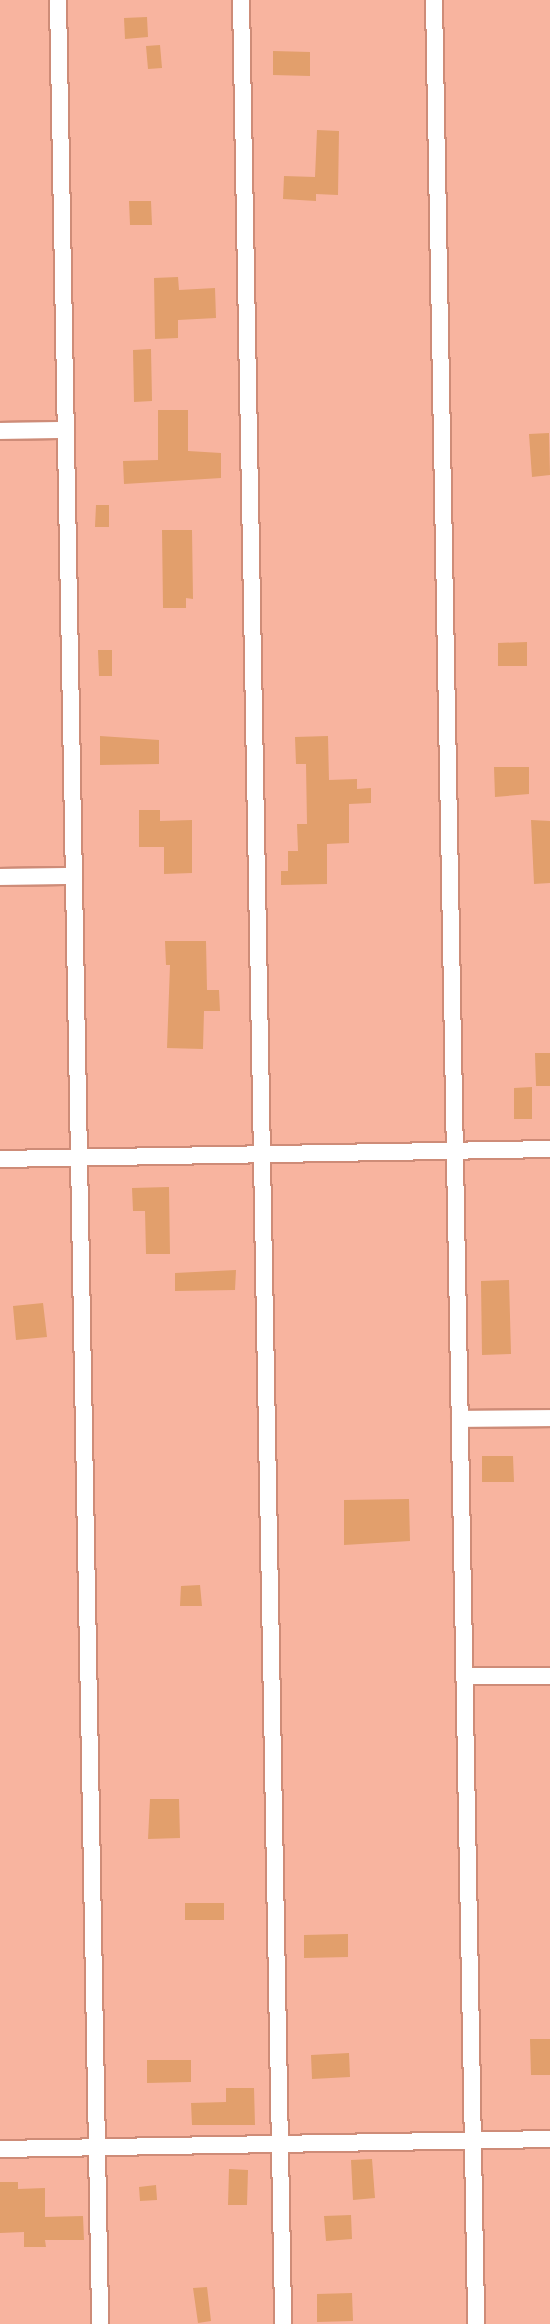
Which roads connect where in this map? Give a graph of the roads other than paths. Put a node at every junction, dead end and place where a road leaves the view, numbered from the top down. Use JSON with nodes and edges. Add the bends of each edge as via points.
{"nodes":[{"id":1,"x":58,"y":0,"type":"edge"},
{"id":2,"x":241,"y":0,"type":"edge"},
{"id":3,"x":434,"y":0,"type":"edge"},
{"id":4,"x":66,"y":430,"type":"junction"},
{"id":5,"x":0,"y":431,"type":"edge"},
{"id":6,"x":74,"y":876,"type":"junction"},
{"id":7,"x":0,"y":877,"type":"edge"},
{"id":8,"x":550,"y":1149,"type":"edge"},
{"id":9,"x":454,"y":1151,"type":"junction"},
{"id":10,"x":262,"y":1155,"type":"junction"},
{"id":11,"x":79,"y":1158,"type":"junction"},
{"id":12,"x":0,"y":1159,"type":"edge"},
{"id":13,"x":550,"y":1418,"type":"edge"},
{"id":14,"x":459,"y":1419,"type":"junction"},
{"id":15,"x":464,"y":1676,"type":"junction"},
{"id":16,"x":550,"y":1676,"type":"edge"},
{"id":17,"x":550,"y":2139,"type":"edge"},
{"id":18,"x":472,"y":2140,"type":"junction"},
{"id":19,"x":280,"y":2144,"type":"junction"},
{"id":20,"x":97,"y":2147,"type":"junction"},
{"id":21,"x":0,"y":2149,"type":"edge"},
{"id":22,"x":100,"y":2324,"type":"edge"},
{"id":23,"x":283,"y":2324,"type":"edge"},
{"id":24,"x":476,"y":2324,"type":"edge"}],
"edges":[{"from":1,"to":4,"type":"street"},
{"from":2,"to":10,"type":"street"},
{"from":3,"to":9,"type":"street"},
{"from":4,"to":5,"type":"street"},
{"from":4,"to":6,"type":"street"},
{"from":6,"to":7,"type":"street"},
{"from":6,"to":11,"type":"street"},
{"from":8,"to":9,"type":"street"},
{"from":9,"to":10,"type":"street"},
{"from":9,"to":14,"type":"street"},
{"from":10,"to":11,"type":"street"},
{"from":10,"to":19,"type":"street"},
{"from":11,"to":12,"type":"street"},
{"from":11,"to":20,"type":"street"},
{"from":13,"to":14,"type":"street"},
{"from":14,"to":15,"type":"street"},
{"from":15,"to":16,"type":"street"},
{"from":15,"to":18,"type":"street"},
{"from":17,"to":18,"type":"street"},
{"from":18,"to":19,"type":"street"},
{"from":18,"to":24,"type":"street"},
{"from":19,"to":20,"type":"street"},
{"from":19,"to":23,"type":"street"},
{"from":20,"to":21,"type":"street"},
{"from":20,"to":22,"type":"street"}]}
